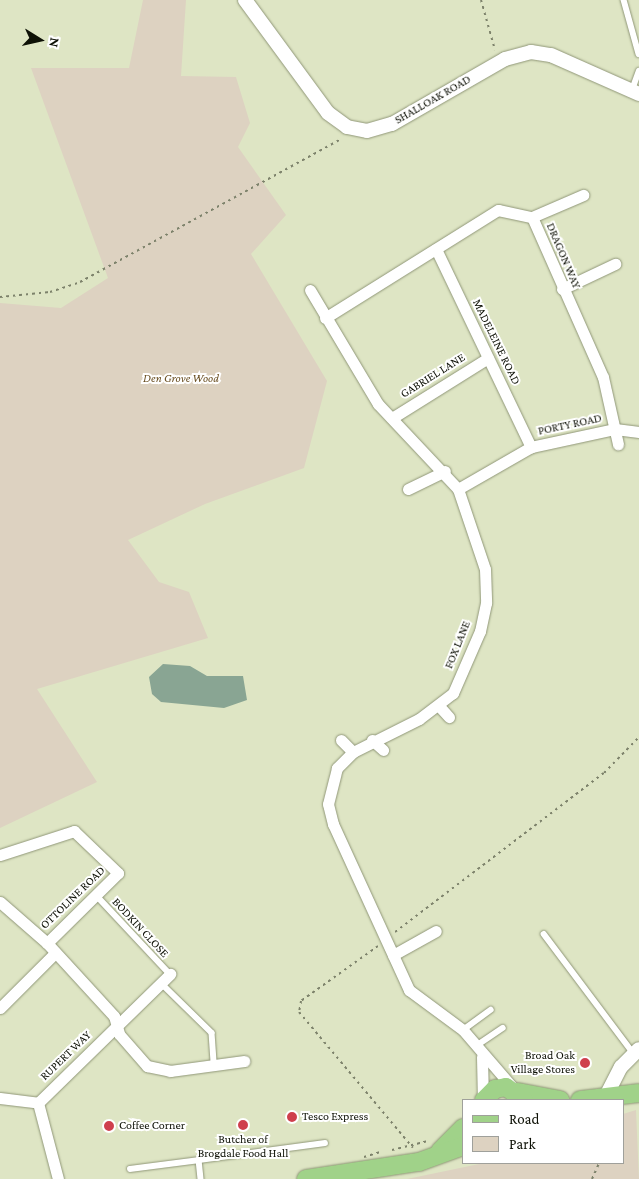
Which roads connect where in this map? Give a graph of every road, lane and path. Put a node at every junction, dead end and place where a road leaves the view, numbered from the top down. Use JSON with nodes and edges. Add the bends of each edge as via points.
{"nodes":[{"id":1,"x":245,"y":0,"type":"edge"},
{"id":2,"x":481,"y":0,"type":"edge"},
{"id":3,"x":624,"y":0,"type":"edge"},
{"id":4,"x":639,"y":54,"type":"edge"},
{"id":5,"x":505,"y":59,"type":"junction"},
{"id":6,"x":639,"y":71,"type":"edge"},
{"id":7,"x":635,"y":92,"type":"edge"},
{"id":8,"x":367,"y":131,"type":"junction"},
{"id":9,"x":583,"y":195,"type":"dead end"},
{"id":10,"x":532,"y":217,"type":"junction"},
{"id":11,"x":436,"y":249,"type":"junction"},
{"id":12,"x":615,"y":264,"type":"dead end"},
{"id":13,"x":310,"y":290,"type":"dead end"},
{"id":14,"x":562,"y":290,"type":"junction"},
{"id":15,"x":0,"y":296,"type":"edge"},
{"id":16,"x":325,"y":318,"type":"junction"},
{"id":17,"x":488,"y":358,"type":"junction"},
{"id":18,"x":392,"y":418,"type":"junction"},
{"id":19,"x":615,"y":429,"type":"junction"},
{"id":20,"x":639,"y":432,"type":"edge"},
{"id":21,"x":618,"y":444,"type":"dead end"},
{"id":22,"x":531,"y":447,"type":"junction"},
{"id":23,"x":445,"y":472,"type":"junction"},
{"id":24,"x":408,"y":489,"type":"dead end"},
{"id":25,"x":458,"y":489,"type":"junction"},
{"id":26,"x":439,"y":706,"type":"junction"},
{"id":27,"x":449,"y":717,"type":"dead end"},
{"id":28,"x":341,"y":740,"type":"dead end"},
{"id":29,"x":372,"y":740,"type":"junction"},
{"id":30,"x":383,"y":750,"type":"dead end"},
{"id":31,"x":353,"y":752,"type":"junction"},
{"id":32,"x":0,"y":855,"type":"edge"},
{"id":33,"x":96,"y":895,"type":"junction"},
{"id":34,"x":0,"y":902,"type":"edge"},
{"id":35,"x":436,"y":931,"type":"dead end"},
{"id":36,"x":544,"y":934,"type":"dead end"},
{"id":37,"x":47,"y":943,"type":"junction"},
{"id":38,"x":55,"y":953,"type":"junction"},
{"id":39,"x":394,"y":954,"type":"junction"},
{"id":40,"x":170,"y":974,"type":"joint"},
{"id":41,"x":161,"y":983,"type":"junction"},
{"id":42,"x":0,"y":1008,"type":"edge"},
{"id":43,"x":491,"y":1010,"type":"dead end"},
{"id":44,"x":117,"y":1026,"type":"junction"},
{"id":45,"x":503,"y":1028,"type":"dead end"},
{"id":46,"x":463,"y":1030,"type":"junction"},
{"id":47,"x":479,"y":1051,"type":"junction"},
{"id":48,"x":637,"y":1052,"type":"edge"},
{"id":49,"x":244,"y":1061,"type":"dead end"},
{"id":50,"x":214,"y":1065,"type":"junction"},
{"id":51,"x":639,"y":1093,"type":"edge"},
{"id":52,"x":519,"y":1094,"type":"edge"},
{"id":53,"x":0,"y":1098,"type":"edge"},
{"id":54,"x":605,"y":1098,"type":"junction"},
{"id":55,"x":484,"y":1099,"type":"edge"},
{"id":56,"x":485,"y":1099,"type":"edge"},
{"id":57,"x":553,"y":1099,"type":"edge"},
{"id":58,"x":592,"y":1099,"type":"edge"},
{"id":59,"x":38,"y":1103,"type":"junction"},
{"id":60,"x":462,"y":1129,"type":"edge"},
{"id":61,"x":324,"y":1143,"type":"dead end"},
{"id":62,"x":462,"y":1146,"type":"edge"},
{"id":63,"x":435,"y":1147,"type":"junction"},
{"id":64,"x":199,"y":1160,"type":"junction"},
{"id":65,"x":599,"y":1164,"type":"edge"},
{"id":66,"x":130,"y":1169,"type":"dead end"},
{"id":67,"x":366,"y":1171,"type":"junction"},
{"id":68,"x":58,"y":1179,"type":"edge"},
{"id":69,"x":201,"y":1179,"type":"edge"},
{"id":70,"x":306,"y":1179,"type":"edge"},
{"id":71,"x":592,"y":1179,"type":"edge"}],
"edges":[{"from":1,"to":8,"type":"street","via":[[328,113],[347,127]]},
{"from":2,"to":5,"type":"path","via":[[492,47]]},
{"from":3,"to":4,"type":"lane"},
{"from":5,"to":7,"type":"street","name":"SHALLOAK ROAD","via":[[531,52],[551,55]]},
{"from":5,"to":8,"type":"street","name":"SHALLOAK ROAD","via":[[392,124]]},
{"from":6,"to":7,"type":"lane"},
{"from":8,"to":15,"type":"path","via":[[334,142],[80,282],[50,292]]},
{"from":9,"to":10,"type":"street"},
{"from":10,"to":11,"type":"street","name":"DRAGON WAY","via":[[498,210]]},
{"from":10,"to":14,"type":"street","name":"DRAGON WAY"},
{"from":11,"to":16,"type":"street","name":"DRAGON WAY"},
{"from":11,"to":17,"type":"street","name":"MADELEINE ROAD"},
{"from":12,"to":14,"type":"street"},
{"from":13,"to":16,"type":"street","name":"FOX LANE"},
{"from":14,"to":19,"type":"street","name":"DRAGON WAY","via":[[603,377]]},
{"from":16,"to":18,"type":"street","name":"FOX LANE","via":[[378,404]]},
{"from":17,"to":18,"type":"street","name":"GABRIEL LANE"},
{"from":17,"to":22,"type":"street","name":"MADELEINE ROAD"},
{"from":18,"to":23,"type":"street","name":"FOX LANE"},
{"from":19,"to":20,"type":"street","name":"PORTY ROAD"},
{"from":19,"to":21,"type":"street","name":"DRAGON WAY"},
{"from":19,"to":22,"type":"street","name":"PORTY ROAD"},
{"from":22,"to":25,"type":"street","name":"PORTY ROAD"},
{"from":23,"to":24,"type":"street"},
{"from":23,"to":25,"type":"street","name":"FOX LANE"},
{"from":25,"to":26,"type":"street","name":"FOX LANE","via":[[485,569],[486,604],[464,670]]},
{"from":26,"to":27,"type":"street"},
{"from":26,"to":29,"type":"street","name":"FOX LANE"},
{"from":28,"to":31,"type":"street"},
{"from":29,"to":30,"type":"street"},
{"from":29,"to":31,"type":"street","name":"FOX LANE"},
{"from":31,"to":39,"type":"street","name":"FOX LANE","via":[[337,768],[328,804],[372,916]]},
{"from":32,"to":33,"type":"street","name":"OTTOLINE ROAD","via":[[74,831],[118,873]]},
{"from":33,"to":37,"type":"street","name":"OTTOLINE ROAD"},
{"from":33,"to":40,"type":"lane","name":"BODKIN CLOSE"},
{"from":34,"to":37,"type":"street"},
{"from":35,"to":39,"type":"street"},
{"from":36,"to":48,"type":"lane"},
{"from":37,"to":38,"type":"street"},
{"from":38,"to":42,"type":"street"},
{"from":38,"to":44,"type":"street","via":[[114,1016]]},
{"from":39,"to":46,"type":"street","name":"FOX LANE","via":[[417,1000]]},
{"from":40,"to":41,"type":"street","name":"RUPERT WAY"},
{"from":41,"to":44,"type":"street","name":"RUPERT WAY"},
{"from":41,"to":50,"type":"lane","via":[[212,1033]]},
{"from":43,"to":46,"type":"lane"},
{"from":44,"to":50,"type":"street","via":[[119,1034],[153,1070]]},
{"from":44,"to":59,"type":"street","name":"RUPERT WAY"},
{"from":45,"to":47,"type":"lane"},
{"from":46,"to":47,"type":"street","name":"FOX LANE"},
{"from":47,"to":52,"type":"street","name":"FOX LANE"},
{"from":47,"to":55,"type":"street"},
{"from":48,"to":54,"type":"street","via":[[621,1067]]},
{"from":49,"to":50,"type":"street"},
{"from":51,"to":54,"type":"main road"},
{"from":52,"to":56,"type":"main road","via":[[494,1089]]},
{"from":52,"to":57,"type":"main road"},
{"from":53,"to":59,"type":"street"},
{"from":54,"to":58,"type":"main road"},
{"from":59,"to":68,"type":"street"},
{"from":60,"to":63,"type":"main road"},
{"from":61,"to":64,"type":"lane"},
{"from":62,"to":63,"type":"main road"},
{"from":63,"to":67,"type":"main road"},
{"from":63,"to":67,"type":"path","via":[[363,1154]]},
{"from":64,"to":66,"type":"lane"},
{"from":64,"to":69,"type":"lane"},
{"from":65,"to":71,"type":"path"},
{"from":67,"to":70,"type":"main road"}]}
